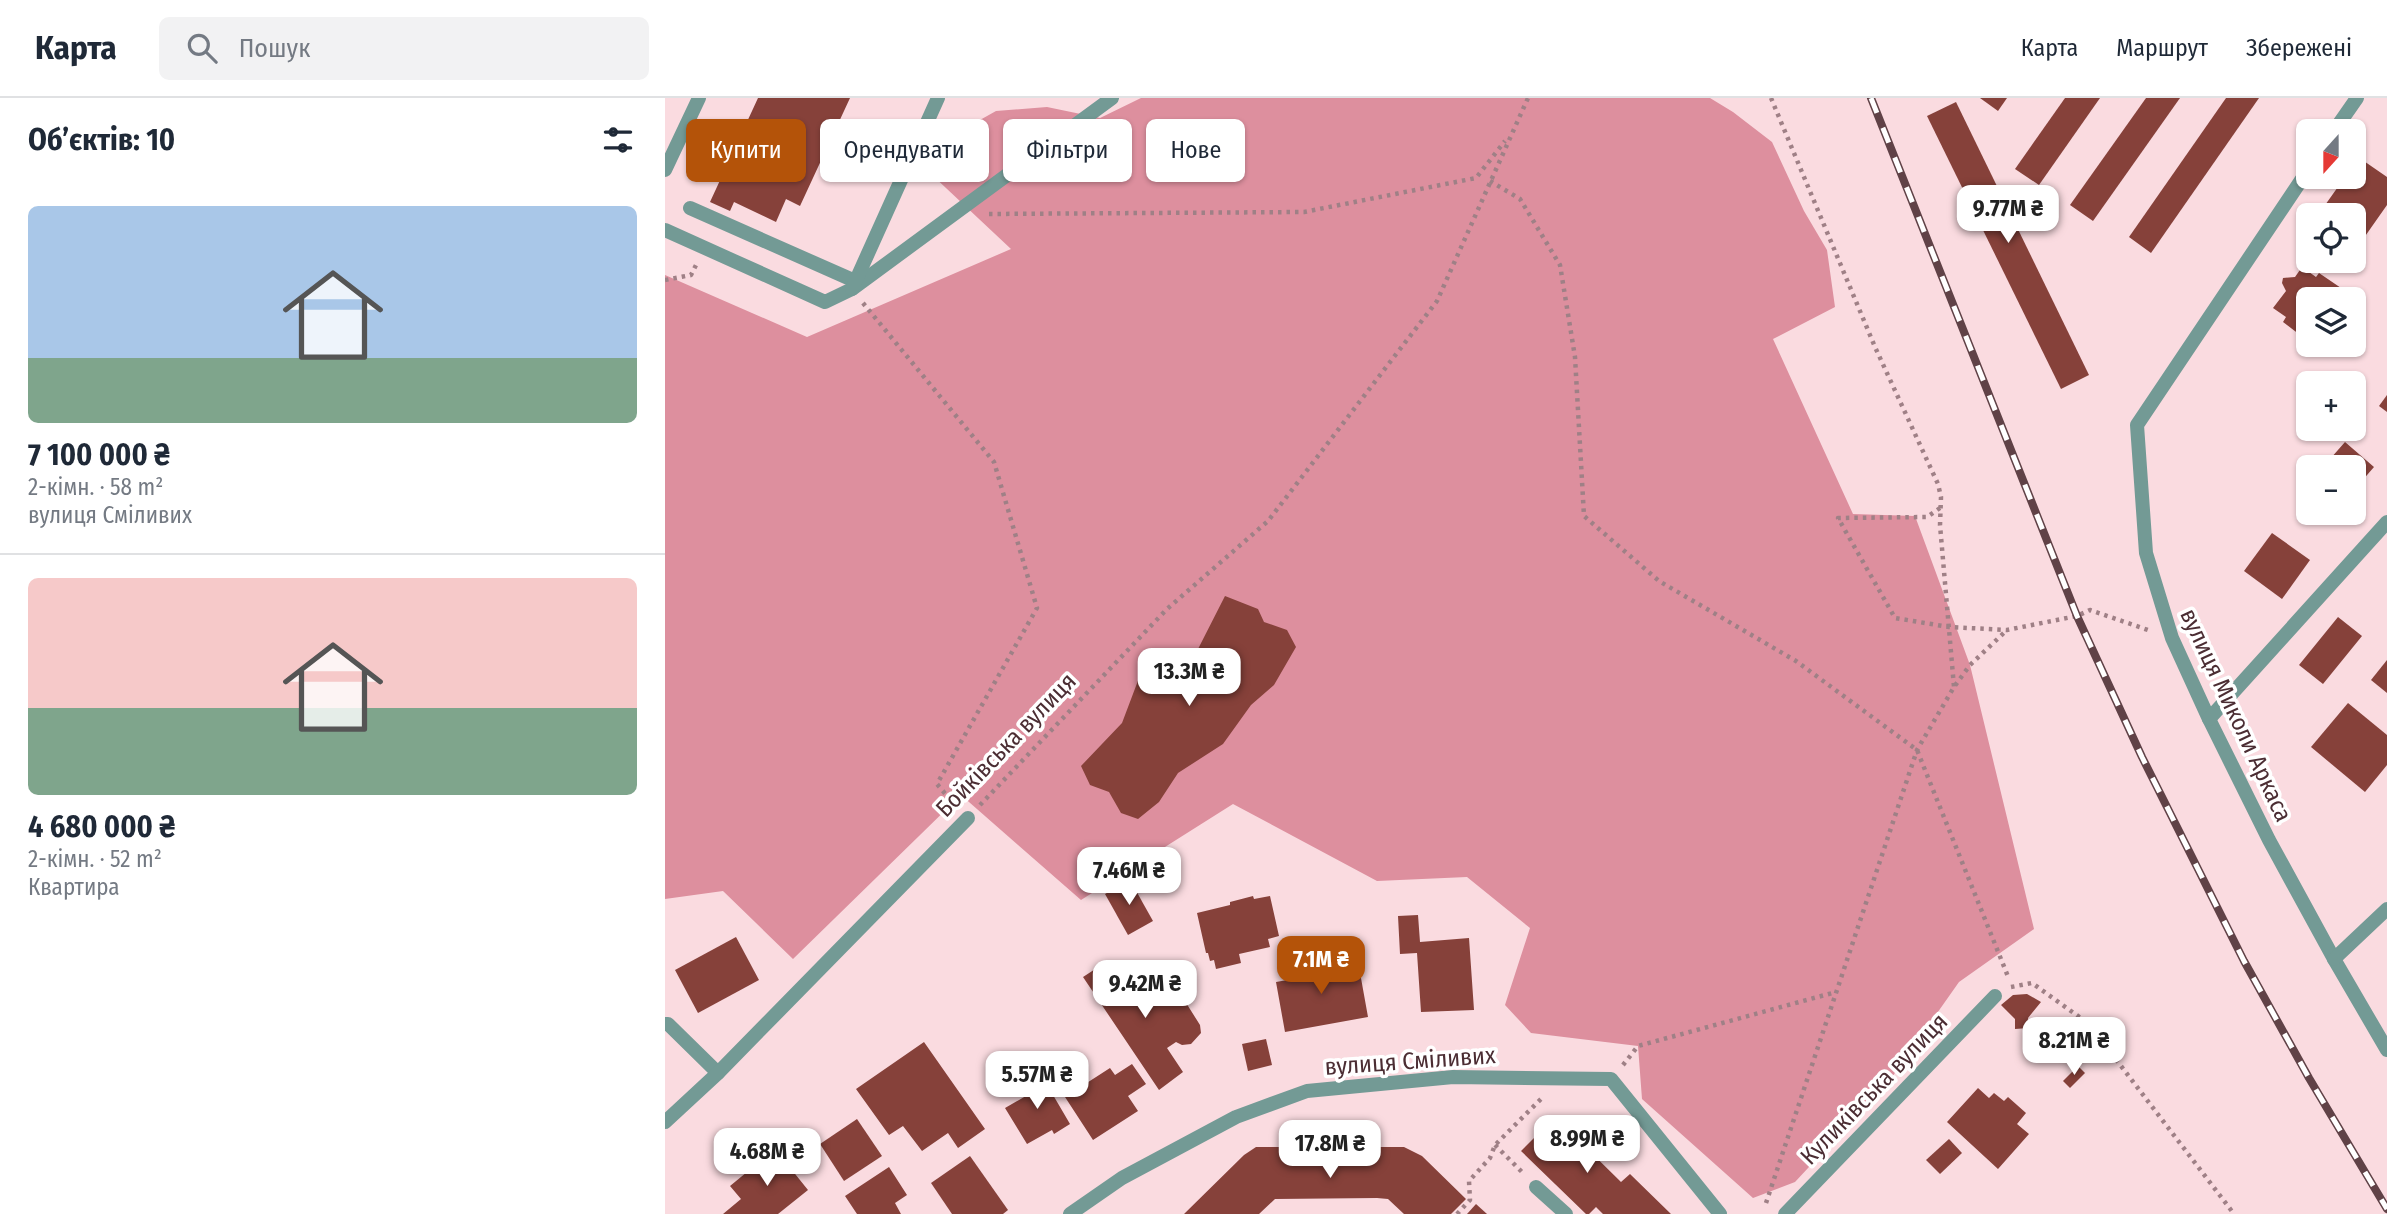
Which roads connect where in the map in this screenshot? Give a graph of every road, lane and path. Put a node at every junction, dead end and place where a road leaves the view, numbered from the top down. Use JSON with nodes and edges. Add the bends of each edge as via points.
{"nodes":[{"id":1,"x":699,"y":98,"type":"edge"},
{"id":2,"x":938,"y":98,"type":"edge"},
{"id":3,"x":1112,"y":98,"type":"edge"},
{"id":4,"x":1528,"y":98,"type":"edge"},
{"id":5,"x":1771,"y":98,"type":"edge"},
{"id":6,"x":2357,"y":98,"type":"edge"},
{"id":7,"x":2343,"y":119,"type":"edge"},
{"id":8,"x":1510,"y":135,"type":"junction"},
{"id":9,"x":665,"y":170,"type":"edge"},
{"id":10,"x":1490,"y":181,"type":"junction"},
{"id":11,"x":2296,"y":188,"type":"edge"},
{"id":12,"x":690,"y":208,"type":"dead end"},
{"id":13,"x":953,"y":215,"type":"junction"},
{"id":14,"x":665,"y":230,"type":"edge"},
{"id":15,"x":704,"y":248,"type":"junction"},
{"id":16,"x":665,"y":280,"type":"edge"},
{"id":17,"x":853,"y":285,"type":"junction"},
{"id":18,"x":1940,"y":508,"type":"junction"},
{"id":19,"x":2387,"y":522,"type":"edge"},
{"id":20,"x":1949,"y":627,"type":"junction"},
{"id":21,"x":2007,"y":630,"type":"junction"},
{"id":22,"x":2172,"y":638,"type":"junction"},
{"id":23,"x":1954,"y":687,"type":"junction"},
{"id":24,"x":2209,"y":719,"type":"junction"},
{"id":25,"x":1917,"y":750,"type":"junction"},
{"id":26,"x":965,"y":815,"type":"junction"},
{"id":27,"x":2387,"y":909,"type":"edge"},
{"id":28,"x":2333,"y":959,"type":"junction"},
{"id":29,"x":2012,"y":987,"type":"junction"},
{"id":30,"x":1836,"y":992,"type":"junction"},
{"id":31,"x":1995,"y":996,"type":"joint"},
{"id":32,"x":665,"y":1024,"type":"edge"},
{"id":33,"x":2387,"y":1050,"type":"edge"},
{"id":34,"x":718,"y":1073,"type":"junction"},
{"id":35,"x":1564,"y":1077,"type":"junction"},
{"id":36,"x":1612,"y":1079,"type":"junction"},
{"id":37,"x":665,"y":1122,"type":"edge"},
{"id":38,"x":1495,"y":1145,"type":"junction"},
{"id":39,"x":1522,"y":1171,"type":"dead end"},
{"id":40,"x":1536,"y":1187,"type":"dead end"},
{"id":41,"x":1070,"y":1214,"type":"edge"},
{"id":42,"x":1457,"y":1214,"type":"edge"},
{"id":43,"x":1566,"y":1214,"type":"edge"},
{"id":44,"x":1720,"y":1214,"type":"edge"},
{"id":45,"x":1762,"y":1214,"type":"edge"},
{"id":46,"x":1785,"y":1214,"type":"edge"},
{"id":47,"x":2234,"y":1214,"type":"edge"}],
"edges":[{"from":1,"to":9,"type":"street"},
{"from":2,"to":17,"type":"street"},
{"from":3,"to":13,"type":"street"},
{"from":4,"to":8,"type":"path","name":"Бойківська вулиця"},
{"from":5,"to":18,"type":"path","via":[[1875,348],[1938,484]]},
{"from":6,"to":7,"type":"street"},
{"from":8,"to":10,"type":"path","name":"Бойківська вулиця"},
{"from":8,"to":13,"type":"path","via":[[1476,178],[1304,212]]},
{"from":10,"to":25,"type":"path","via":[[1520,199],[1560,265],[1575,357],[1584,516],[1659,581],[1796,661]]},
{"from":10,"to":26,"type":"path","name":"Бойківська вулиця","via":[[1437,301],[1268,521],[1167,609]]},
{"from":11,"to":22,"type":"street","name":"вулиця Миколи Аркаса","via":[[2137,425],[2146,553]]},
{"from":12,"to":17,"type":"street"},
{"from":13,"to":17,"type":"street"},
{"from":14,"to":15,"type":"street"},
{"from":15,"to":16,"type":"path","via":[[691,275]]},
{"from":15,"to":17,"type":"street","via":[[825,302]]},
{"from":17,"to":26,"type":"path","via":[[994,462],[1037,608],[937,785]]},
{"from":18,"to":20,"type":"path"},
{"from":18,"to":20,"type":"path","via":[[1927,517],[1838,518],[1895,618]]},
{"from":19,"to":24,"type":"street"},
{"from":20,"to":21,"type":"path"},
{"from":20,"to":23,"type":"path"},
{"from":21,"to":22,"type":"path","via":[[2090,610]]},
{"from":21,"to":23,"type":"path"},
{"from":22,"to":24,"type":"street","name":"вулиця Миколи Аркаса"},
{"from":23,"to":25,"type":"path"},
{"from":24,"to":28,"type":"street","name":"вулиця Миколи Аркаса"},
{"from":25,"to":29,"type":"path"},
{"from":25,"to":30,"type":"path"},
{"from":26,"to":34,"type":"street","name":"Бойківська вулиця"},
{"from":27,"to":28,"type":"street"},
{"from":28,"to":33,"type":"street","name":"вулиця Миколи Аркаса"},
{"from":29,"to":31,"type":"path"},
{"from":29,"to":47,"type":"path","via":[[2032,983],[2089,1024]]},
{"from":30,"to":36,"type":"path","via":[[1638,1046]]},
{"from":30,"to":45,"type":"path"},
{"from":31,"to":46,"type":"street","name":"Куликівська вулиця"},
{"from":32,"to":34,"type":"street"},
{"from":34,"to":37,"type":"street","name":"Бойківська вулиця"},
{"from":35,"to":36,"type":"street","name":"вулиця Сміливих"},
{"from":35,"to":38,"type":"path"},
{"from":35,"to":41,"type":"street","name":"вулиця Сміливих","via":[[1453,1077],[1307,1091],[1235,1117],[1122,1178]]},
{"from":36,"to":44,"type":"street"},
{"from":38,"to":39,"type":"path"},
{"from":38,"to":42,"type":"path","via":[[1490,1158],[1469,1181],[1470,1200]]},
{"from":40,"to":43,"type":"street"}]}
